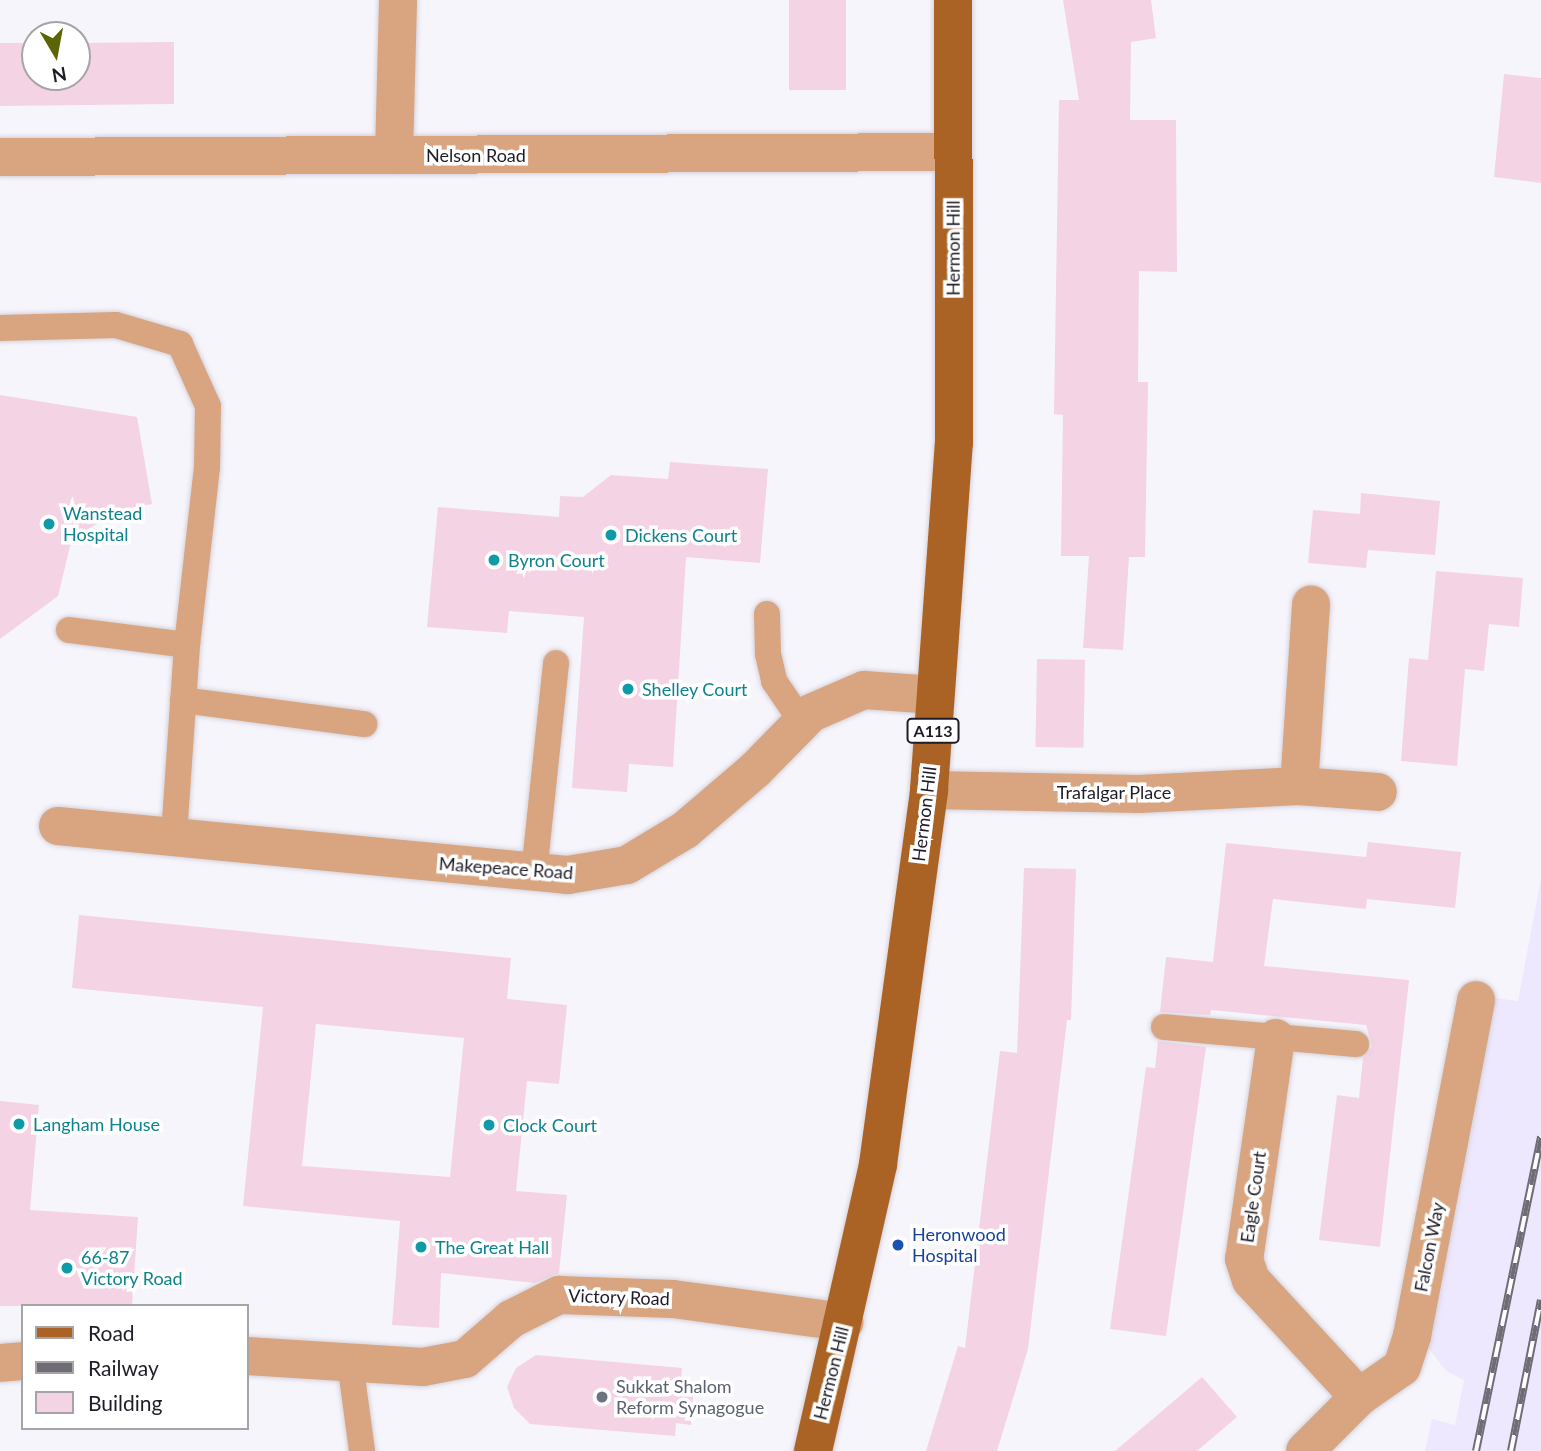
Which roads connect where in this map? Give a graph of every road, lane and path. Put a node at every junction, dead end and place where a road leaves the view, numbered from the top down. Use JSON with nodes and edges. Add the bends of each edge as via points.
{"nodes":[{"id":1,"x":398,"y":0,"type":"edge"},
{"id":2,"x":954,"y":0,"type":"edge"},
{"id":3,"x":952,"y":152,"type":"junction"},
{"id":4,"x":394,"y":155,"type":"junction"},
{"id":5,"x":0,"y":157,"type":"edge"},
{"id":6,"x":0,"y":328,"type":"edge"},
{"id":7,"x":1311,"y":604,"type":"dead end"},
{"id":8,"x":768,"y":614,"type":"dead end"},
{"id":9,"x":69,"y":630,"type":"dead end"},
{"id":10,"x":187,"y":645,"type":"junction"},
{"id":11,"x":556,"y":663,"type":"dead end"},
{"id":12,"x":935,"y":695,"type":"junction"},
{"id":13,"x":183,"y":701,"type":"junction"},
{"id":14,"x":802,"y":722,"type":"junction"},
{"id":15,"x":363,"y":724,"type":"dead end"},
{"id":16,"x":1299,"y":786,"type":"junction"},
{"id":17,"x":929,"y":790,"type":"junction"},
{"id":18,"x":1378,"y":792,"type":"dead end"},
{"id":19,"x":58,"y":826,"type":"dead end"},
{"id":20,"x":174,"y":838,"type":"junction"},
{"id":21,"x":534,"y":873,"type":"junction"},
{"id":22,"x":1476,"y":1000,"type":"dead end"},
{"id":23,"x":1164,"y":1027,"type":"dead end"},
{"id":24,"x":1276,"y":1038,"type":"junction"},
{"id":25,"x":1356,"y":1044,"type":"dead end"},
{"id":26,"x":844,"y":1322,"type":"junction"},
{"id":27,"x":248,"y":1356,"type":"edge"},
{"id":28,"x":21,"y":1361,"type":"edge"},
{"id":29,"x":350,"y":1362,"type":"junction"},
{"id":30,"x":0,"y":1363,"type":"edge"},
{"id":31,"x":1359,"y":1397,"type":"junction"},
{"id":32,"x":362,"y":1451,"type":"edge"},
{"id":33,"x":813,"y":1451,"type":"edge"},
{"id":34,"x":1305,"y":1451,"type":"edge"}],
"edges":[{"from":1,"to":4,"type":"street"},
{"from":2,"to":3,"type":"main road","name":"Hermon Hill","number":"A113"},
{"from":3,"to":4,"type":"street","name":"Nelson Road"},
{"from":3,"to":12,"type":"main road","name":"Hermon Hill","number":"A113","via":[[954,443]]},
{"from":4,"to":5,"type":"street","name":"Nelson Road"},
{"from":6,"to":10,"type":"lane","via":[[116,325],[180,344],[208,405],[207,467]]},
{"from":7,"to":16,"type":"street"},
{"from":8,"to":14,"type":"lane","via":[[768,654],[774,681]]},
{"from":9,"to":10,"type":"lane"},
{"from":10,"to":13,"type":"lane"},
{"from":11,"to":21,"type":"lane"},
{"from":12,"to":14,"type":"street","name":"Makepeace Road","via":[[864,690],[811,713]]},
{"from":12,"to":17,"type":"main road","name":"Hermon Hill","number":"A113"},
{"from":13,"to":15,"type":"lane"},
{"from":13,"to":20,"type":"lane"},
{"from":14,"to":21,"type":"street","name":"Makepeace Road","via":[[685,830],[627,865],[568,875]]},
{"from":16,"to":17,"type":"street","name":"Trafalgar Place","via":[[1139,794]]},
{"from":16,"to":18,"type":"street","name":"Trafalgar Place"},
{"from":17,"to":26,"type":"main road","name":"Hermon Hill","number":"A113","via":[[878,1164]]},
{"from":19,"to":20,"type":"street","name":"Makepeace Road"},
{"from":20,"to":21,"type":"street","name":"Makepeace Road"},
{"from":22,"to":31,"type":"street","name":"Falcon Way","via":[[1412,1336],[1402,1367]]},
{"from":23,"to":24,"type":"lane"},
{"from":24,"to":25,"type":"lane"},
{"from":24,"to":31,"type":"street","name":"Eagle Court","via":[[1244,1259],[1251,1280]]},
{"from":26,"to":29,"type":"street","name":"Victory Road","via":[[673,1299],[559,1295],[511,1320],[465,1359],[423,1367]]},
{"from":26,"to":33,"type":"main road","name":"Hermon Hill","number":"A113"},
{"from":27,"to":29,"type":"street","name":"Victory Road"},
{"from":28,"to":30,"type":"street"},
{"from":29,"to":32,"type":"lane"},
{"from":31,"to":34,"type":"street","name":"Falcon Way"}]}
